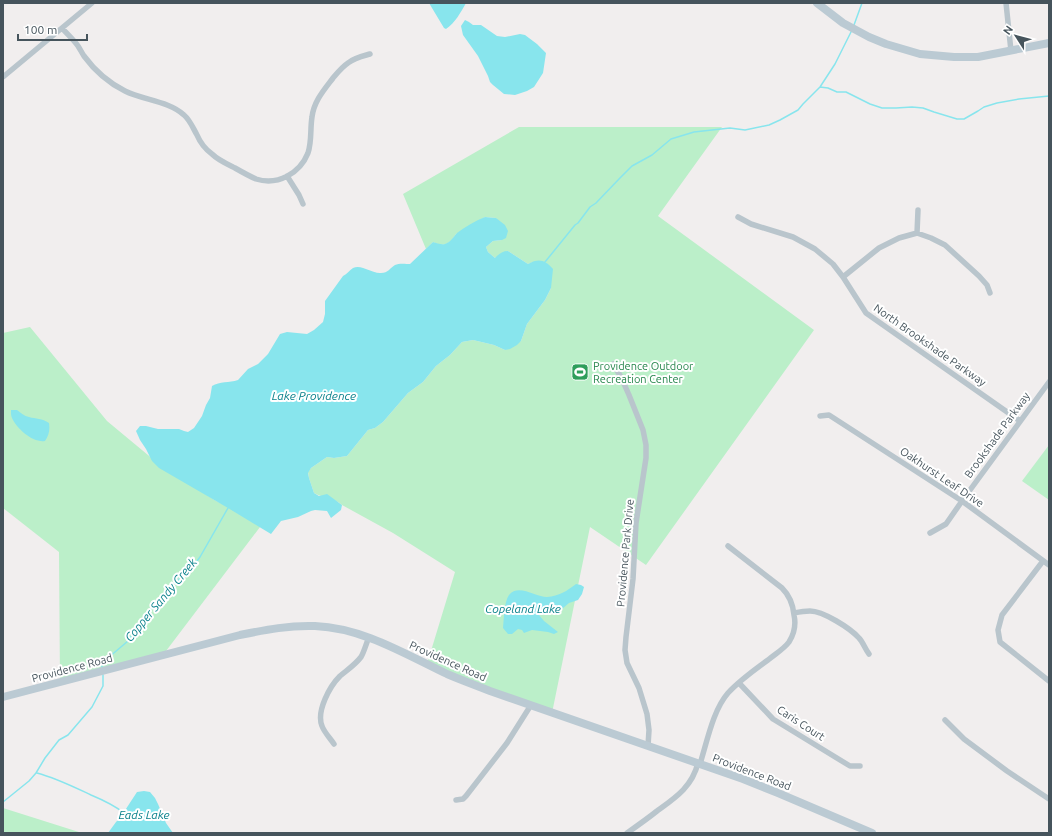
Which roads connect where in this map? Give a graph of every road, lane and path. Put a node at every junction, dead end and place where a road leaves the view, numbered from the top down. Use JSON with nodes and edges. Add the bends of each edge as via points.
{"nodes":[{"id":1,"x":92,"y":3,"type":"edge"},
{"id":2,"x":817,"y":3,"type":"edge"},
{"id":3,"x":1006,"y":3,"type":"edge"},
{"id":4,"x":62,"y":28,"type":"junction"},
{"id":5,"x":1049,"y":43,"type":"edge"},
{"id":6,"x":1011,"y":51,"type":"junction"},
{"id":7,"x":370,"y":54,"type":"dead end"},
{"id":8,"x":3,"y":77,"type":"edge"},
{"id":9,"x":287,"y":176,"type":"junction"},
{"id":10,"x":303,"y":204,"type":"dead end"},
{"id":11,"x":918,"y":210,"type":"dead end"},
{"id":12,"x":738,"y":217,"type":"dead end"},
{"id":13,"x":918,"y":233,"type":"junction"},
{"id":14,"x":843,"y":277,"type":"junction"},
{"id":15,"x":990,"y":293,"type":"dead end"},
{"id":16,"x":613,"y":364,"type":"dead end"},
{"id":17,"x":1049,"y":382,"type":"edge"},
{"id":18,"x":820,"y":416,"type":"dead end"},
{"id":19,"x":1020,"y":421,"type":"junction"},
{"id":20,"x":962,"y":501,"type":"junction"},
{"id":21,"x":930,"y":533,"type":"dead end"},
{"id":22,"x":728,"y":546,"type":"dead end"},
{"id":23,"x":1043,"y":561,"type":"junction"},
{"id":24,"x":1049,"y":565,"type":"edge"},
{"id":25,"x":794,"y":613,"type":"junction"},
{"id":26,"x":369,"y":637,"type":"junction"},
{"id":27,"x":869,"y":654,"type":"dead end"},
{"id":28,"x":1049,"y":681,"type":"edge"},
{"id":29,"x":739,"y":682,"type":"junction"},
{"id":30,"x":3,"y":697,"type":"edge"},
{"id":31,"x":532,"y":705,"type":"junction"},
{"id":32,"x":945,"y":720,"type":"dead end"},
{"id":33,"x":334,"y":744,"type":"dead end"},
{"id":34,"x":648,"y":746,"type":"junction"},
{"id":35,"x":699,"y":764,"type":"junction"},
{"id":36,"x":860,"y":766,"type":"dead end"},
{"id":37,"x":1049,"y":799,"type":"edge"},
{"id":38,"x":456,"y":800,"type":"dead end"},
{"id":39,"x":627,"y":833,"type":"edge"},
{"id":40,"x":872,"y":833,"type":"edge"}],
"edges":[{"from":1,"to":4,"type":"street"},
{"from":2,"to":6,"type":"street","via":[[853,29],[902,50],[954,57],[978,57]]},
{"from":3,"to":6,"type":"street"},
{"from":4,"to":8,"type":"street"},
{"from":4,"to":9,"type":"street","via":[[93,66],[114,84],[184,115],[205,148],[215,157],[257,179],[271,181]]},
{"from":5,"to":6,"type":"street"},
{"from":7,"to":9,"type":"street","via":[[347,63],[318,98],[311,118],[307,153],[296,170]]},
{"from":9,"to":10,"type":"street"},
{"from":11,"to":13,"type":"street"},
{"from":12,"to":14,"type":"street","name":"North Brookshade Parkway","via":[[815,248]]},
{"from":13,"to":14,"type":"street","via":[[898,238],[879,248]]},
{"from":13,"to":15,"type":"street","via":[[945,245],[979,276]]},
{"from":14,"to":19,"type":"street","name":"North Brookshade Parkway","via":[[866,313]]},
{"from":16,"to":34,"type":"street","name":"Providence Park Drive","via":[[629,395],[646,445],[625,650],[627,663],[639,688],[647,714]]},
{"from":17,"to":19,"type":"street","name":"Brookshade Parkway"},
{"from":18,"to":20,"type":"street","name":"Oakhurst Leaf Drive","via":[[829,415]]},
{"from":19,"to":20,"type":"street","name":"Brookshade Parkway"},
{"from":20,"to":21,"type":"street","name":"Brookshade Parkway","via":[[946,524]]},
{"from":20,"to":23,"type":"street","name":"Oakhurst Leaf Drive"},
{"from":22,"to":25,"type":"street","via":[[782,588],[793,606]]},
{"from":23,"to":24,"type":"street","name":"Oakhurst Leaf Drive"},
{"from":23,"to":28,"type":"street","via":[[1002,615],[998,630],[1000,642]]},
{"from":25,"to":27,"type":"street","via":[[810,611],[827,615],[858,637]]},
{"from":25,"to":29,"type":"street","via":[[794,632],[790,641]]},
{"from":26,"to":30,"type":"street","name":"Providence Road","via":[[317,626],[272,628]]},
{"from":26,"to":31,"type":"street","name":"Providence Road","via":[[463,681]]},
{"from":26,"to":33,"type":"street","via":[[362,655],[329,690],[322,709],[321,724]]},
{"from":29,"to":35,"type":"street","via":[[718,709]]},
{"from":29,"to":36,"type":"street","name":"Caris Court","via":[[773,719],[850,766]]},
{"from":31,"to":34,"type":"street","name":"Providence Road"},
{"from":31,"to":38,"type":"street","via":[[507,743],[466,796]]},
{"from":32,"to":37,"type":"street","via":[[964,739]]},
{"from":34,"to":35,"type":"street","name":"Providence Road"},
{"from":35,"to":39,"type":"street","via":[[693,778],[679,794]]},
{"from":35,"to":40,"type":"street","name":"Providence Road","via":[[743,779]]}]}
